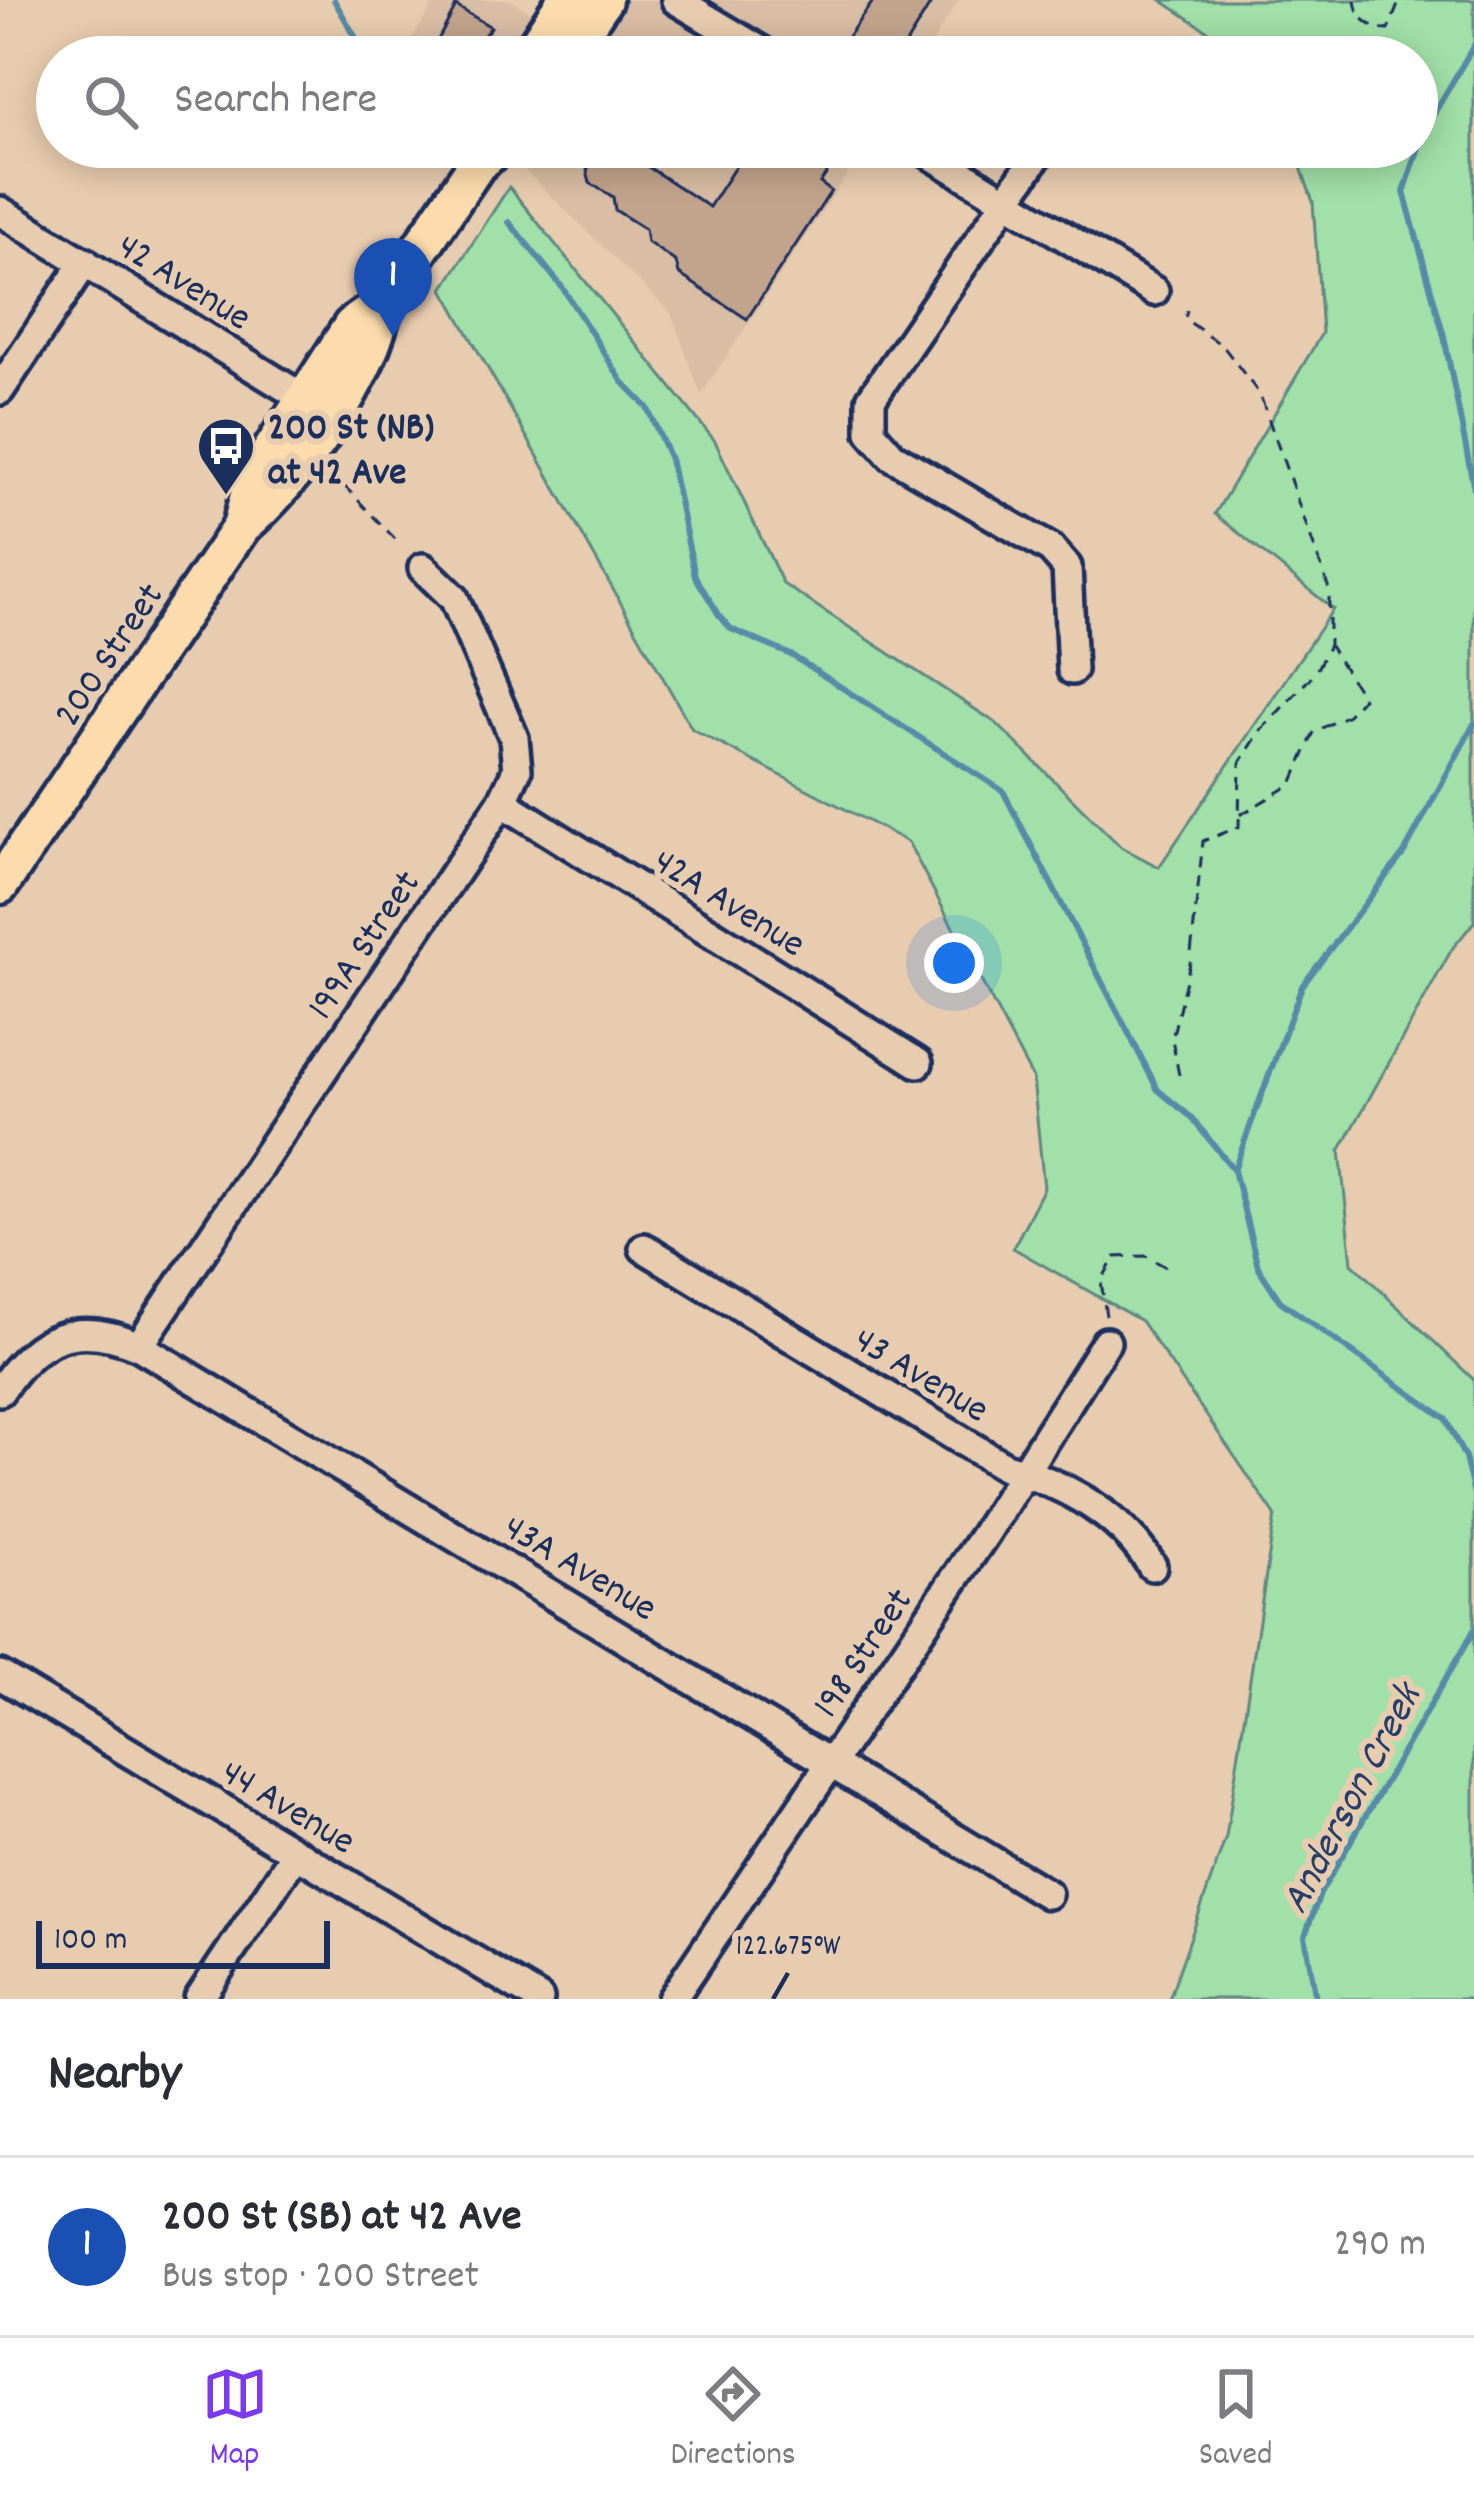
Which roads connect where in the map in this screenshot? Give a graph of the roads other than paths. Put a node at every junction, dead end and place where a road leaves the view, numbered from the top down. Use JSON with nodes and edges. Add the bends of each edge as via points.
{"nodes":[{"id":1,"x":566,"y":0,"type":"edge"},
{"id":2,"x":603,"y":0,"type":"edge"},
{"id":3,"x":676,"y":0,"type":"edge"},
{"id":4,"x":543,"y":36,"type":"edge"},
{"id":5,"x":579,"y":36,"type":"edge"},
{"id":6,"x":736,"y":36,"type":"edge"},
{"id":7,"x":476,"y":168,"type":"edge"},
{"id":8,"x":952,"y":168,"type":"edge"},
{"id":9,"x":1028,"y":168,"type":"edge"},
{"id":10,"x":1004,"y":200,"type":"junction"},
{"id":11,"x":0,"y":211,"type":"edge"},
{"id":12,"x":85,"y":262,"type":"junction"},
{"id":13,"x":1154,"y":291,"type":"dead end"},
{"id":14,"x":0,"y":391,"type":"edge"},
{"id":15,"x":318,"y":407,"type":"junction"},
{"id":16,"x":423,"y":568,"type":"dead end"},
{"id":17,"x":1072,"y":670,"type":"dead end"},
{"id":18,"x":502,"y":802,"type":"junction"},
{"id":19,"x":0,"y":885,"type":"edge"},
{"id":20,"x":918,"y":1064,"type":"dead end"},
{"id":21,"x":644,"y":1248,"type":"dead end"},
{"id":22,"x":1106,"y":1342,"type":"road end"},
{"id":23,"x":140,"y":1346,"type":"junction"},
{"id":24,"x":0,"y":1391,"type":"edge"},
{"id":25,"x":1024,"y":1472,"type":"junction"},
{"id":26,"x":1152,"y":1565,"type":"dead end"},
{"id":27,"x":0,"y":1675,"type":"edge"},
{"id":28,"x":832,"y":1762,"type":"junction"},
{"id":29,"x":296,"y":1853,"type":"junction"},
{"id":30,"x":1047,"y":1894,"type":"dead end"},
{"id":31,"x":200,"y":1999,"type":"edge"},
{"id":32,"x":539,"y":1999,"type":"edge"},
{"id":33,"x":672,"y":1999,"type":"edge"}],
"edges":[{"from":1,"to":4,"type":"main road"},
{"from":2,"to":5,"type":"main road"},
{"from":3,"to":6,"type":"street"},
{"from":7,"to":15,"type":"main road","name":"200 Street","via":[[383,304],[376,340]]},
{"from":8,"to":10,"type":"street"},
{"from":9,"to":10,"type":"street"},
{"from":10,"to":13,"type":"street"},
{"from":10,"to":17,"type":"street","via":[[871,399],[871,432],[892,456],[1051,549],[1067,567]]},
{"from":11,"to":12,"type":"street","name":"42 Avenue"},
{"from":12,"to":14,"type":"street"},
{"from":12,"to":15,"type":"street","name":"42 Avenue"},
{"from":15,"to":19,"type":"main road","name":"200 Street","via":[[278,496],[241,527]]},
{"from":16,"to":18,"type":"street","name":"199A Street","via":[[454,598],[514,738],[517,770]]},
{"from":18,"to":20,"type":"street","name":"42A Avenue"},
{"from":18,"to":23,"type":"street","name":"199A Street"},
{"from":21,"to":25,"type":"street","name":"43 Avenue"},
{"from":22,"to":25,"type":"street","name":"198 Street"},
{"from":23,"to":24,"type":"street","name":"43A Avenue","via":[[114,1335],[40,1343]]},
{"from":23,"to":28,"type":"street","name":"43A Avenue"},
{"from":25,"to":26,"type":"street","name":"43 Avenue","via":[[1130,1530]]},
{"from":25,"to":28,"type":"street","name":"198 Street"},
{"from":27,"to":29,"type":"street","name":"44 Avenue"},
{"from":28,"to":30,"type":"street","name":"43A Avenue"},
{"from":28,"to":33,"type":"street","name":"198 Street"},
{"from":29,"to":31,"type":"street"},
{"from":29,"to":32,"type":"street","name":"44 Avenue"}]}
